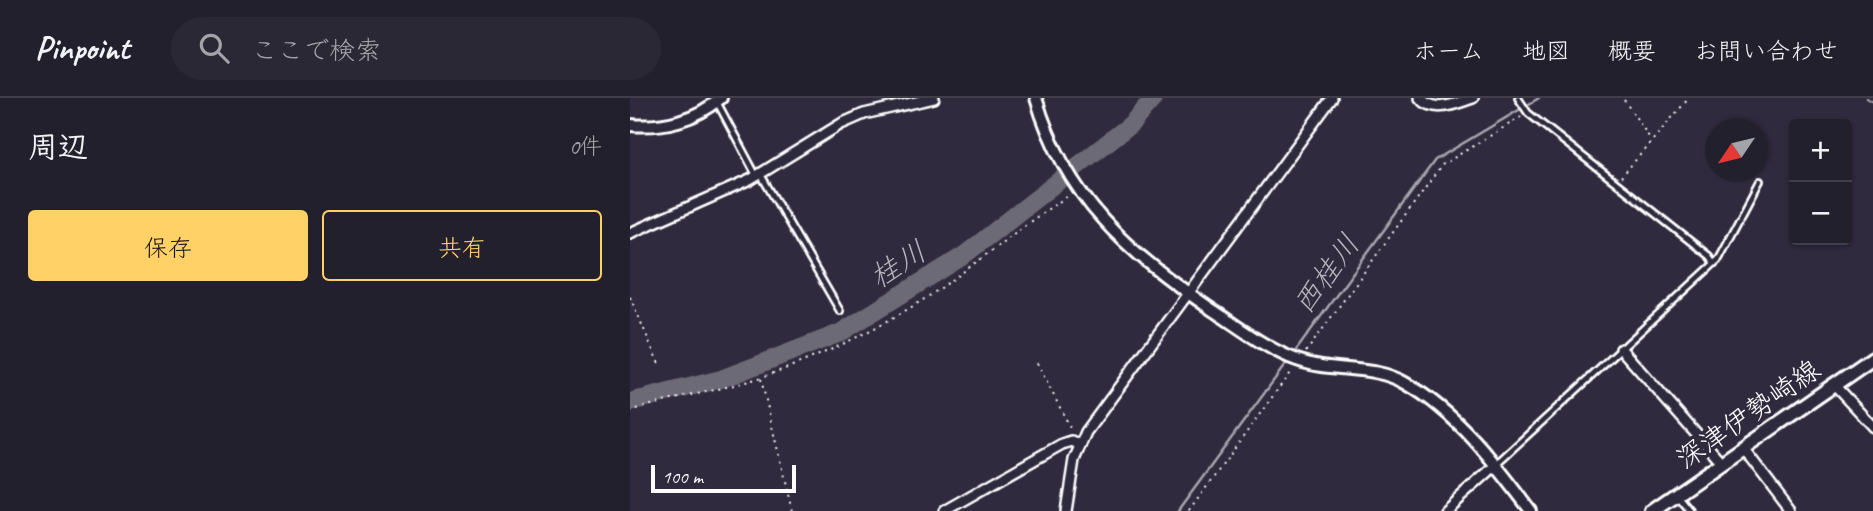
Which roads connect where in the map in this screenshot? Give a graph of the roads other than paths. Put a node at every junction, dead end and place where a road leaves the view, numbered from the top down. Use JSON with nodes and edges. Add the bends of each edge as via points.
{"nodes":[{"id":1,"x":934,"y":98,"type":"edge"},
{"id":2,"x":1036,"y":98,"type":"edge"},
{"id":3,"x":1332,"y":98,"type":"edge"},
{"id":4,"x":1420,"y":98,"type":"edge"},
{"id":5,"x":1473,"y":98,"type":"edge"},
{"id":6,"x":719,"y":100,"type":"edge"},
{"id":7,"x":1519,"y":100,"type":"edge"},
{"id":8,"x":630,"y":125,"type":"edge"},
{"id":9,"x":759,"y":175,"type":"junction"},
{"id":10,"x":1759,"y":182,"type":"edge"},
{"id":11,"x":630,"y":233,"type":"edge"},
{"id":12,"x":1714,"y":263,"type":"junction"},
{"id":13,"x":1189,"y":293,"type":"junction"},
{"id":14,"x":840,"y":311,"type":"dead end"},
{"id":15,"x":1621,"y":349,"type":"junction"},
{"id":16,"x":1873,"y":358,"type":"edge"},
{"id":17,"x":1834,"y":385,"type":"junction"},
{"id":18,"x":1873,"y":427,"type":"edge"},
{"id":19,"x":1078,"y":444,"type":"junction"},
{"id":20,"x":1743,"y":448,"type":"junction"},
{"id":21,"x":1721,"y":462,"type":"junction"},
{"id":22,"x":1496,"y":465,"type":"junction"},
{"id":23,"x":1676,"y":494,"type":"junction"},
{"id":24,"x":944,"y":511,"type":"edge"},
{"id":25,"x":1066,"y":511,"type":"edge"},
{"id":26,"x":1445,"y":511,"type":"edge"},
{"id":27,"x":1531,"y":511,"type":"edge"},
{"id":28,"x":1652,"y":511,"type":"edge"},
{"id":29,"x":1690,"y":511,"type":"edge"},
{"id":30,"x":1791,"y":511,"type":"edge"}],
"edges":[{"from":1,"to":9,"type":"street","via":[[853,119]]},
{"from":2,"to":13,"type":"street","via":[[1076,188],[1118,238]]},
{"from":3,"to":13,"type":"street"},
{"from":4,"to":5,"type":"street","via":[[1432,107]]},
{"from":6,"to":8,"type":"street","via":[[676,122]]},
{"from":6,"to":9,"type":"lane"},
{"from":7,"to":12,"type":"lane"},
{"from":9,"to":11,"type":"street"},
{"from":9,"to":14,"type":"lane"},
{"from":10,"to":12,"type":"lane"},
{"from":12,"to":15,"type":"lane"},
{"from":13,"to":19,"type":"street"},
{"from":13,"to":22,"type":"street","via":[[1293,359],[1399,380],[1437,407]]},
{"from":15,"to":21,"type":"street"},
{"from":15,"to":22,"type":"lane"},
{"from":16,"to":17,"type":"main road","name":"深津伊勢崎線"},
{"from":17,"to":18,"type":"street"},
{"from":17,"to":20,"type":"main road","name":"深津伊勢崎線"},
{"from":19,"to":24,"type":"street","via":[[1062,444]]},
{"from":19,"to":25,"type":"street"},
{"from":20,"to":21,"type":"main road","name":"深津伊勢崎線"},
{"from":20,"to":30,"type":"street"},
{"from":21,"to":23,"type":"main road","name":"深津伊勢崎線"},
{"from":22,"to":26,"type":"street"},
{"from":22,"to":27,"type":"street"},
{"from":23,"to":28,"type":"main road","name":"深津伊勢崎線"},
{"from":23,"to":29,"type":"lane"}]}
